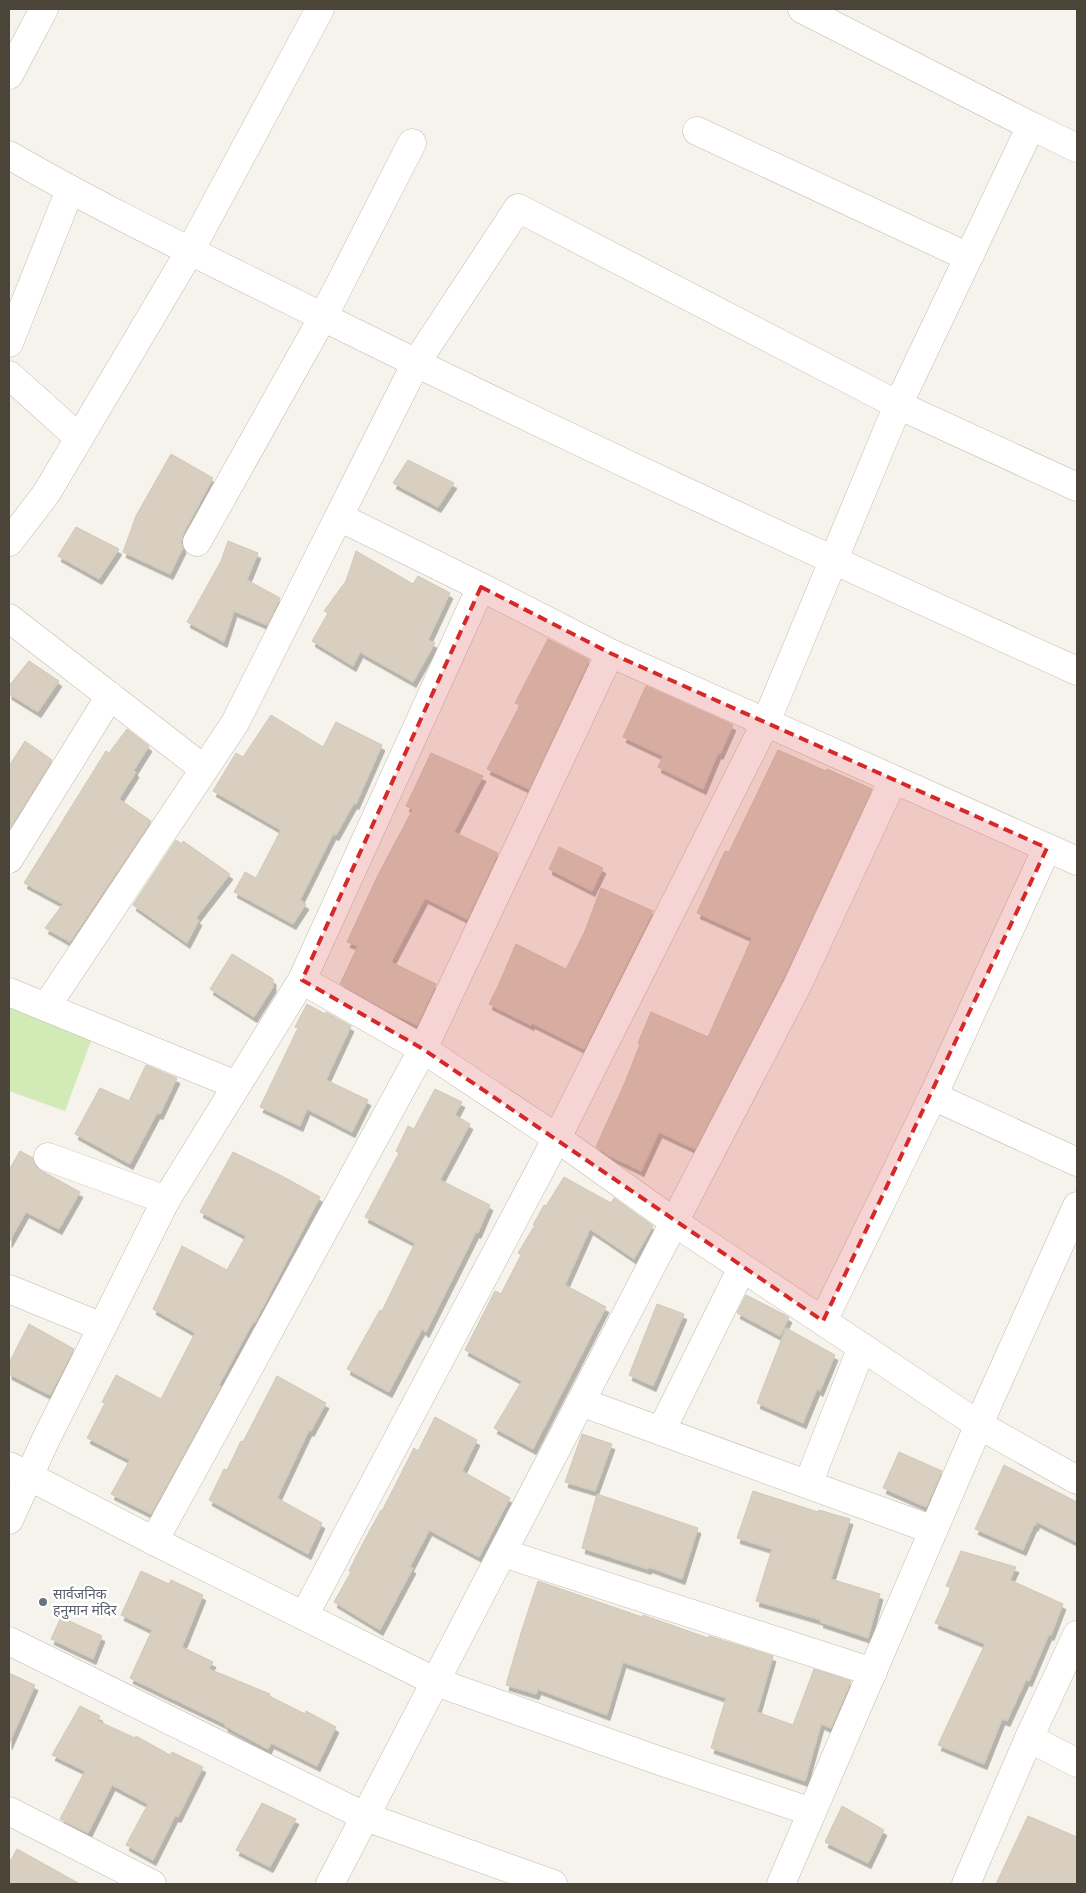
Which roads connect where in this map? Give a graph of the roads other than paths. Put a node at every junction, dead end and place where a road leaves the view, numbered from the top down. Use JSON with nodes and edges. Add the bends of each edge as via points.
{"nodes":[{"id":1,"x":44,"y":9,"type":"edge"},
{"id":2,"x":320,"y":9,"type":"edge"},
{"id":3,"x":802,"y":9,"type":"edge"},
{"id":4,"x":9,"y":75,"type":"edge"},
{"id":5,"x":1032,"y":126,"type":"junction"},
{"id":6,"x":697,"y":131,"type":"dead end"},
{"id":7,"x":412,"y":143,"type":"dead end"},
{"id":8,"x":1077,"y":148,"type":"edge"},
{"id":9,"x":9,"y":155,"type":"edge"},
{"id":10,"x":70,"y":190,"type":"junction"},
{"id":11,"x":190,"y":251,"type":"junction"},
{"id":12,"x":971,"y":253,"type":"junction"},
{"id":13,"x":323,"y":317,"type":"junction"},
{"id":14,"x":9,"y":343,"type":"edge"},
{"id":15,"x":416,"y":363,"type":"junction"},
{"id":16,"x":9,"y":375,"type":"edge"},
{"id":17,"x":898,"y":405,"type":"junction"},
{"id":18,"x":79,"y":438,"type":"junction"},
{"id":19,"x":1075,"y":480,"type":"edge"},
{"id":20,"x":339,"y":517,"type":"junction"},
{"id":21,"x":9,"y":542,"type":"edge"},
{"id":22,"x":197,"y":542,"type":"dead end"},
{"id":23,"x":833,"y":561,"type":"junction"},
{"id":24,"x":481,"y":588,"type":"junction"},
{"id":25,"x":11,"y":625,"type":"edge"},
{"id":26,"x":610,"y":653,"type":"junction"},
{"id":27,"x":1077,"y":671,"type":"edge"},
{"id":28,"x":110,"y":696,"type":"junction"},
{"id":29,"x":766,"y":722,"type":"junction"},
{"id":30,"x":204,"y":769,"type":"junction"},
{"id":31,"x":893,"y":780,"type":"junction"},
{"id":32,"x":1047,"y":848,"type":"junction"},
{"id":33,"x":9,"y":859,"type":"edge"},
{"id":34,"x":1077,"y":862,"type":"edge"},
{"id":35,"x":302,"y":980,"type":"junction"},
{"id":36,"x":9,"y":992,"type":"edge"},
{"id":37,"x":46,"y":1007,"type":"junction"},
{"id":38,"x":422,"y":1049,"type":"junction"},
{"id":39,"x":236,"y":1085,"type":"junction"},
{"id":40,"x":934,"y":1096,"type":"junction"},
{"id":41,"x":557,"y":1138,"type":"junction"},
{"id":42,"x":48,"y":1156,"type":"dead end"},
{"id":43,"x":1077,"y":1162,"type":"edge"},
{"id":44,"x":166,"y":1200,"type":"junction"},
{"id":45,"x":1077,"y":1206,"type":"edge"},
{"id":46,"x":674,"y":1222,"type":"junction"},
{"id":47,"x":742,"y":1268,"type":"junction"},
{"id":48,"x":9,"y":1290,"type":"edge"},
{"id":49,"x":823,"y":1321,"type":"junction"},
{"id":50,"x":102,"y":1327,"type":"junction"},
{"id":51,"x":862,"y":1347,"type":"junction"},
{"id":52,"x":581,"y":1402,"type":"junction"},
{"id":53,"x":978,"y":1425,"type":"junction"},
{"id":54,"x":660,"y":1431,"type":"junction"},
{"id":55,"x":18,"y":1471,"type":"edge"},
{"id":56,"x":1077,"y":1480,"type":"edge"},
{"id":57,"x":808,"y":1484,"type":"junction"},
{"id":58,"x":9,"y":1520,"type":"edge"},
{"id":59,"x":933,"y":1530,"type":"junction"},
{"id":60,"x":154,"y":1541,"type":"junction"},
{"id":61,"x":503,"y":1552,"type":"junction"},
{"id":62,"x":304,"y":1616,"type":"junction"},
{"id":63,"x":1077,"y":1635,"type":"edge"},
{"id":64,"x":9,"y":1641,"type":"edge"},
{"id":65,"x":873,"y":1672,"type":"junction"},
{"id":66,"x":436,"y":1682,"type":"junction"},
{"id":67,"x":1029,"y":1738,"type":"junction"},
{"id":68,"x":1077,"y":1763,"type":"edge"},
{"id":69,"x":9,"y":1810,"type":"edge"},
{"id":70,"x":812,"y":1812,"type":"junction"},
{"id":71,"x":366,"y":1817,"type":"junction"},
{"id":72,"x":152,"y":1884,"type":"edge"},
{"id":73,"x":330,"y":1884,"type":"edge"},
{"id":74,"x":553,"y":1884,"type":"edge"},
{"id":75,"x":781,"y":1884,"type":"edge"},
{"id":76,"x":966,"y":1884,"type":"edge"}],
"edges":[{"from":1,"to":4,"type":"street"},
{"from":2,"to":11,"type":"street"},
{"from":3,"to":5,"type":"street"},
{"from":5,"to":8,"type":"street"},
{"from":5,"to":12,"type":"street"},
{"from":6,"to":12,"type":"street","via":[[964,256]]},
{"from":7,"to":13,"type":"street"},
{"from":9,"to":10,"type":"street"},
{"from":10,"to":11,"type":"street"},
{"from":10,"to":14,"type":"street"},
{"from":11,"to":13,"type":"street"},
{"from":11,"to":18,"type":"street"},
{"from":12,"to":17,"type":"street"},
{"from":13,"to":15,"type":"street"},
{"from":13,"to":22,"type":"street"},
{"from":15,"to":17,"type":"street","via":[[518,208]]},
{"from":15,"to":20,"type":"street"},
{"from":15,"to":23,"type":"street"},
{"from":16,"to":18,"type":"street"},
{"from":17,"to":19,"type":"street"},
{"from":17,"to":23,"type":"street"},
{"from":18,"to":21,"type":"street","via":[[46,494]]},
{"from":20,"to":24,"type":"street"},
{"from":20,"to":30,"type":"street","via":[[235,722]]},
{"from":23,"to":27,"type":"street"},
{"from":23,"to":29,"type":"street"},
{"from":24,"to":26,"type":"street"},
{"from":24,"to":35,"type":"street"},
{"from":25,"to":28,"type":"street"},
{"from":26,"to":29,"type":"street"},
{"from":26,"to":38,"type":"street"},
{"from":28,"to":30,"type":"street"},
{"from":28,"to":33,"type":"street"},
{"from":29,"to":31,"type":"street"},
{"from":29,"to":41,"type":"street"},
{"from":30,"to":37,"type":"street"},
{"from":31,"to":32,"type":"street"},
{"from":31,"to":46,"type":"street","via":[[797,986]]},
{"from":32,"to":34,"type":"street"},
{"from":32,"to":40,"type":"street"},
{"from":35,"to":38,"type":"street"},
{"from":35,"to":39,"type":"street"},
{"from":36,"to":37,"type":"street"},
{"from":37,"to":39,"type":"street"},
{"from":38,"to":41,"type":"street"},
{"from":38,"to":60,"type":"street"},
{"from":39,"to":44,"type":"street"},
{"from":40,"to":43,"type":"street"},
{"from":40,"to":49,"type":"street"},
{"from":41,"to":46,"type":"street"},
{"from":41,"to":62,"type":"street"},
{"from":42,"to":44,"type":"street"},
{"from":44,"to":50,"type":"street"},
{"from":45,"to":53,"type":"street"},
{"from":46,"to":47,"type":"street"},
{"from":46,"to":52,"type":"street"},
{"from":47,"to":49,"type":"street"},
{"from":47,"to":54,"type":"street"},
{"from":48,"to":50,"type":"street"},
{"from":49,"to":51,"type":"street"},
{"from":50,"to":55,"type":"street"},
{"from":51,"to":53,"type":"street"},
{"from":51,"to":57,"type":"street"},
{"from":52,"to":54,"type":"street"},
{"from":52,"to":61,"type":"street"},
{"from":53,"to":56,"type":"street"},
{"from":53,"to":59,"type":"street"},
{"from":54,"to":57,"type":"street"},
{"from":55,"to":58,"type":"street"},
{"from":55,"to":60,"type":"street"},
{"from":57,"to":59,"type":"street"},
{"from":59,"to":65,"type":"street"},
{"from":60,"to":62,"type":"street"},
{"from":61,"to":65,"type":"street"},
{"from":61,"to":66,"type":"street"},
{"from":62,"to":66,"type":"street"},
{"from":63,"to":67,"type":"street"},
{"from":64,"to":71,"type":"street"},
{"from":65,"to":70,"type":"street"},
{"from":66,"to":70,"type":"street"},
{"from":66,"to":71,"type":"street"},
{"from":67,"to":68,"type":"street"},
{"from":67,"to":76,"type":"street"},
{"from":69,"to":72,"type":"street"},
{"from":70,"to":75,"type":"street"},
{"from":71,"to":73,"type":"street"},
{"from":71,"to":74,"type":"street"}]}
